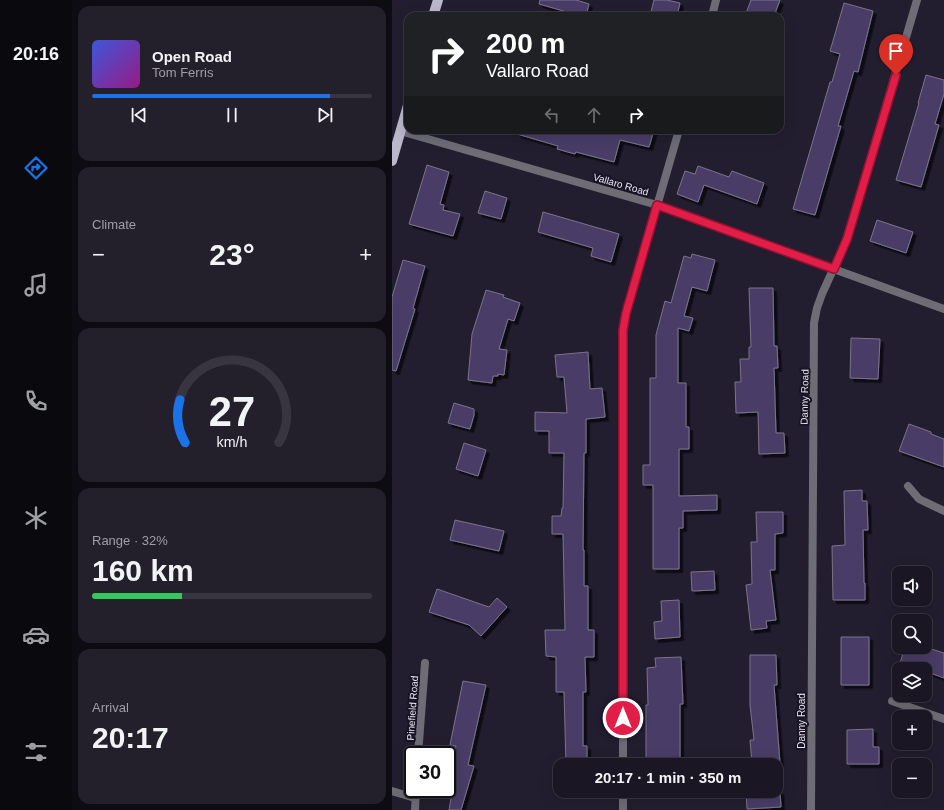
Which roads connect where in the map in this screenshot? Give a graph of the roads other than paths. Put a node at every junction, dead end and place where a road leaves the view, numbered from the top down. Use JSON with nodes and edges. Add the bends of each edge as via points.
{"nodes":[{"id":1,"x":438,"y":0,"type":"edge"},
{"id":2,"x":716,"y":0,"type":"edge"},
{"id":3,"x":918,"y":0,"type":"edge"},
{"id":4,"x":434,"y":12,"type":"edge"},
{"id":5,"x":713,"y":12,"type":"edge"},
{"id":6,"x":404,"y":118,"type":"edge"},
{"id":7,"x":400,"y":131,"type":"junction"},
{"id":8,"x":404,"y":132,"type":"edge"},
{"id":9,"x":410,"y":134,"type":"edge"},
{"id":10,"x":678,"y":134,"type":"edge"},
{"id":11,"x":392,"y":160,"type":"edge"},
{"id":12,"x":657,"y":205,"type":"junction"},
{"id":13,"x":834,"y":269,"type":"junction"},
{"id":14,"x":944,"y":309,"type":"edge"},
{"id":15,"x":908,"y":486,"type":"dead end"},
{"id":16,"x":944,"y":511,"type":"edge"},
{"id":17,"x":425,"y":662,"type":"dead end"},
{"id":18,"x":895,"y":702,"type":"edge"},
{"id":19,"x":944,"y":719,"type":"edge"},
{"id":20,"x":419,"y":746,"type":"edge"},
{"id":21,"x":623,"y":758,"type":"edge"},
{"id":22,"x":392,"y":792,"type":"edge"},
{"id":23,"x":404,"y":795,"type":"edge"},
{"id":24,"x":415,"y":798,"type":"edge"},
{"id":25,"x":623,"y":798,"type":"edge"},
{"id":26,"x":415,"y":810,"type":"edge"},
{"id":27,"x":623,"y":810,"type":"edge"},
{"id":28,"x":811,"y":810,"type":"edge"}],
"edges":[{"from":1,"to":4,"type":"main road"},
{"from":2,"to":5,"type":"street"},
{"from":3,"to":13,"type":"street","name":"Danny Road","via":[[847,239]]},
{"from":6,"to":7,"type":"main road"},
{"from":7,"to":8,"type":"street","name":"Vallaro Road"},
{"from":7,"to":11,"type":"main road"},
{"from":9,"to":12,"type":"street","name":"Vallaro Road"},
{"from":10,"to":12,"type":"street"},
{"from":12,"to":13,"type":"street","name":"Vallaro Road"},
{"from":12,"to":21,"type":"street","via":[[623,330]]},
{"from":13,"to":14,"type":"street","name":"Vallaro Road"},
{"from":13,"to":28,"type":"street","name":"Danny Road","via":[[822,294],[814,323]]},
{"from":15,"to":16,"type":"street","via":[[919,499]]},
{"from":17,"to":20,"type":"street","name":"Pinefield Road"},
{"from":18,"to":19,"type":"street"},
{"from":22,"to":23,"type":"street"},
{"from":24,"to":26,"type":"street"},
{"from":25,"to":27,"type":"street"}]}
